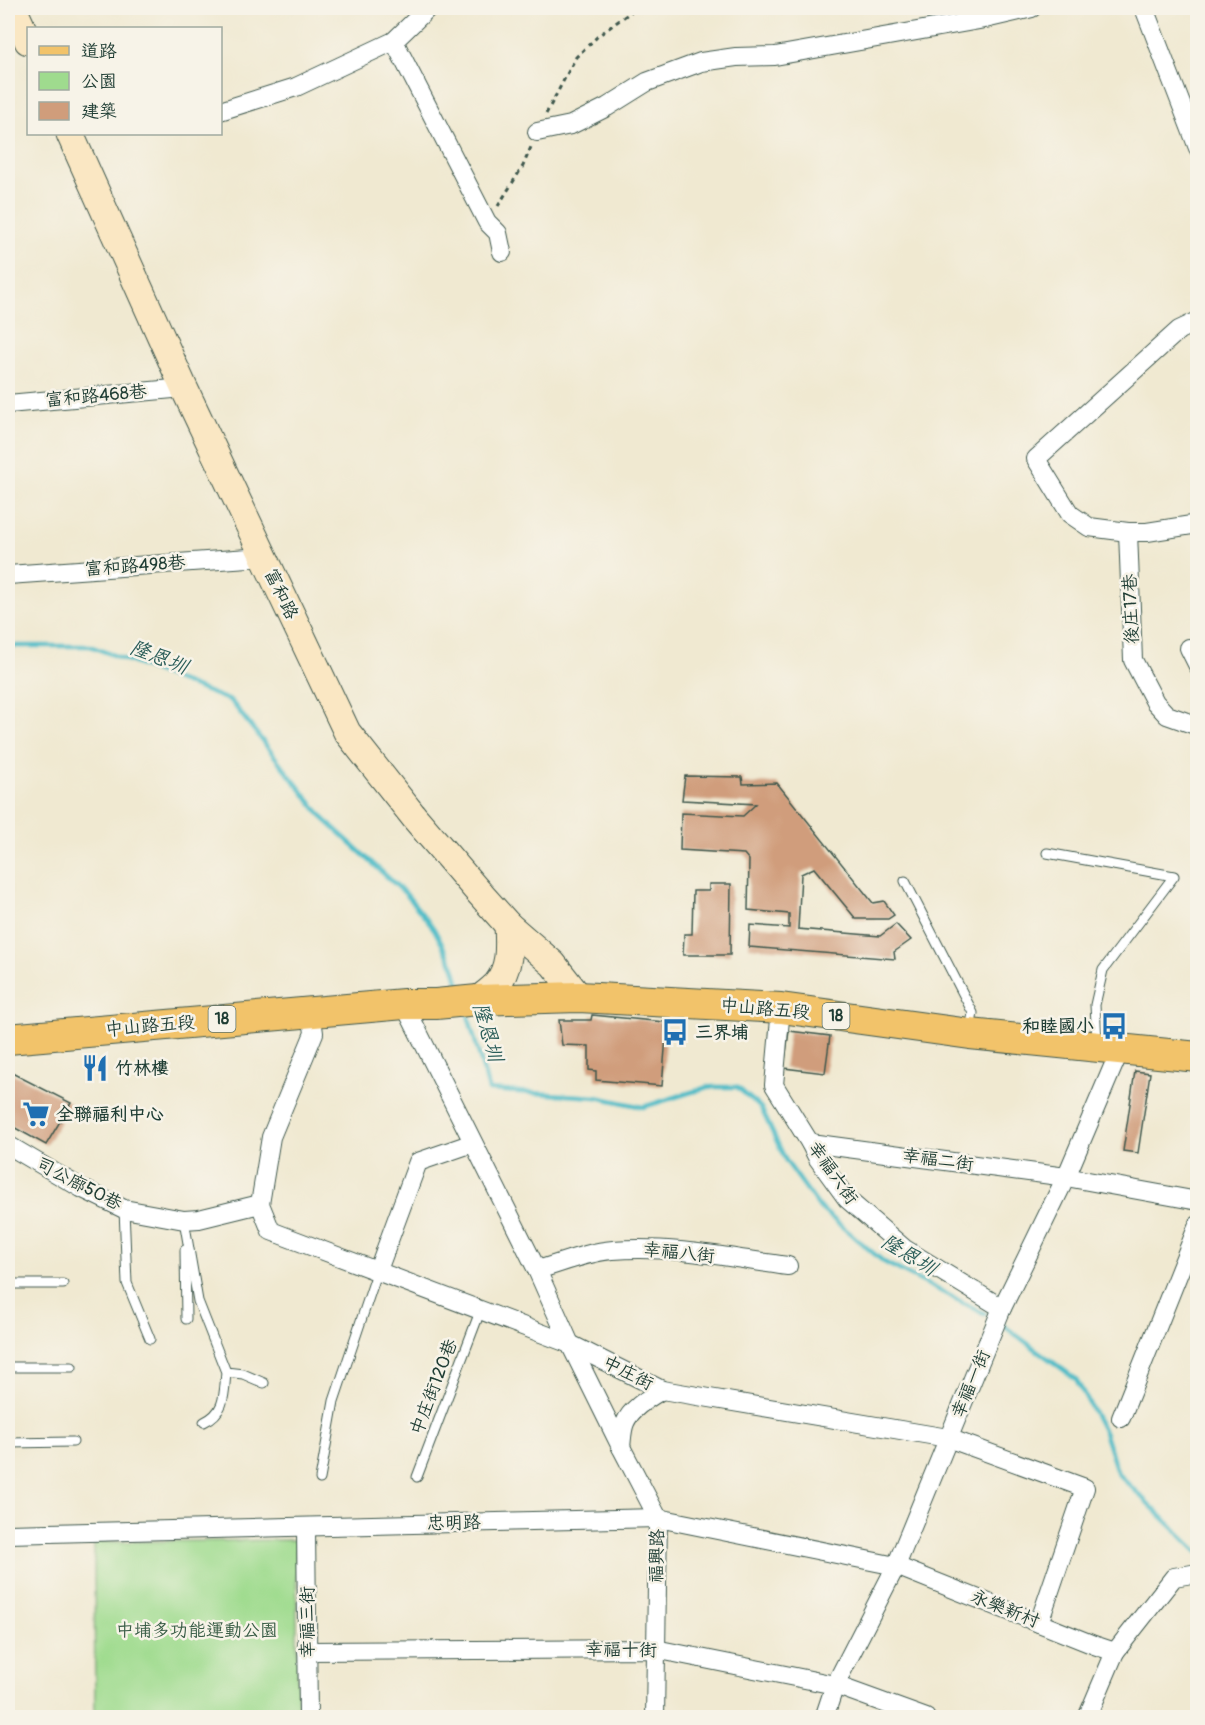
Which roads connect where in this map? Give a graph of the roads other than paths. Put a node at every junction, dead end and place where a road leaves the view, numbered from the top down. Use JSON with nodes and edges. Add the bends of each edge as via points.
{"nodes":[{"id":1,"x":13,"y":8,"type":"edge"},
{"id":2,"x":428,"y":8,"type":"edge"},
{"id":3,"x":1032,"y":8,"type":"edge"},
{"id":4,"x":1144,"y":8,"type":"edge"},
{"id":5,"x":27,"y":39,"type":"edge"},
{"id":6,"x":394,"y":41,"type":"junction"},
{"id":7,"x":222,"y":110,"type":"edge"},
{"id":8,"x":537,"y":132,"type":"road end"},
{"id":9,"x":70,"y":135,"type":"edge"},
{"id":10,"x":1197,"y":148,"type":"edge"},
{"id":11,"x":502,"y":252,"type":"dead end"},
{"id":12,"x":1197,"y":321,"type":"edge"},
{"id":13,"x":184,"y":388,"type":"junction"},
{"id":14,"x":8,"y":404,"type":"edge"},
{"id":15,"x":1197,"y":524,"type":"edge"},
{"id":16,"x":1128,"y":532,"type":"junction"},
{"id":17,"x":263,"y":557,"type":"junction"},
{"id":18,"x":8,"y":575,"type":"edge"},
{"id":19,"x":1189,"y":648,"type":"dead end"},
{"id":20,"x":1197,"y":666,"type":"edge"},
{"id":21,"x":1197,"y":726,"type":"edge"},
{"id":22,"x":1047,"y":853,"type":"dead end"},
{"id":23,"x":905,"y":881,"type":"dead end"},
{"id":24,"x":508,"y":925,"type":"junction"},
{"id":25,"x":579,"y":997,"type":"junction"},
{"id":26,"x":475,"y":1000,"type":"junction"},
{"id":27,"x":404,"y":1004,"type":"junction"},
{"id":28,"x":781,"y":1008,"type":"junction"},
{"id":29,"x":311,"y":1011,"type":"junction"},
{"id":30,"x":969,"y":1034,"type":"junction"},
{"id":31,"x":8,"y":1039,"type":"edge"},
{"id":32,"x":1109,"y":1048,"type":"junction"},
{"id":33,"x":1197,"y":1057,"type":"edge"},
{"id":34,"x":473,"y":1143,"type":"junction"},
{"id":35,"x":810,"y":1143,"type":"junction"},
{"id":36,"x":8,"y":1145,"type":"edge"},
{"id":37,"x":1066,"y":1177,"type":"junction"},
{"id":38,"x":1197,"y":1201,"type":"edge"},
{"id":39,"x":260,"y":1204,"type":"junction"},
{"id":40,"x":124,"y":1209,"type":"junction"},
{"id":41,"x":184,"y":1220,"type":"junction"},
{"id":42,"x":1197,"y":1225,"type":"edge"},
{"id":43,"x":788,"y":1266,"type":"dead end"},
{"id":44,"x":378,"y":1270,"type":"junction"},
{"id":45,"x":537,"y":1270,"type":"junction"},
{"id":46,"x":8,"y":1284,"type":"edge"},
{"id":47,"x":63,"y":1284,"type":"dead end"},
{"id":48,"x":1002,"y":1308,"type":"junction"},
{"id":49,"x":481,"y":1309,"type":"junction"},
{"id":50,"x":186,"y":1319,"type":"dead end"},
{"id":51,"x":150,"y":1339,"type":"dead end"},
{"id":52,"x":570,"y":1344,"type":"junction"},
{"id":53,"x":8,"y":1367,"type":"edge"},
{"id":54,"x":72,"y":1367,"type":"dead end"},
{"id":55,"x":226,"y":1372,"type":"junction"},
{"id":56,"x":264,"y":1383,"type":"dead end"},
{"id":57,"x":662,"y":1390,"type":"junction"},
{"id":58,"x":1121,"y":1418,"type":"dead end"},
{"id":59,"x":204,"y":1422,"type":"dead end"},
{"id":60,"x":948,"y":1438,"type":"junction"},
{"id":61,"x":73,"y":1442,"type":"dead end"},
{"id":62,"x":8,"y":1443,"type":"edge"},
{"id":63,"x":621,"y":1448,"type":"junction"},
{"id":64,"x":417,"y":1477,"type":"dead end"},
{"id":65,"x":320,"y":1479,"type":"dead end"},
{"id":66,"x":658,"y":1518,"type":"junction"},
{"id":67,"x":306,"y":1527,"type":"junction"},
{"id":68,"x":8,"y":1534,"type":"edge"},
{"id":69,"x":896,"y":1566,"type":"junction"},
{"id":70,"x":1197,"y":1573,"type":"edge"},
{"id":71,"x":1039,"y":1623,"type":"junction"},
{"id":72,"x":655,"y":1649,"type":"junction"},
{"id":73,"x":307,"y":1651,"type":"junction"},
{"id":74,"x":1115,"y":1652,"type":"junction"},
{"id":75,"x":835,"y":1685,"type":"junction"},
{"id":76,"x":308,"y":1718,"type":"edge"},
{"id":77,"x":655,"y":1718,"type":"edge"},
{"id":78,"x":824,"y":1718,"type":"edge"},
{"id":79,"x":926,"y":1718,"type":"edge"},
{"id":80,"x":1087,"y":1718,"type":"edge"}],
"edges":[{"from":1,"to":5,"type":"street"},
{"from":2,"to":6,"type":"street"},
{"from":3,"to":8,"type":"street","via":[[775,56],[701,62],[647,82],[571,124]]},
{"from":4,"to":10,"type":"street"},
{"from":6,"to":7,"type":"street","via":[[296,87]]},
{"from":6,"to":11,"type":"street","via":[[487,222],[498,233]]},
{"from":9,"to":13,"type":"street","name":"富和路"},
{"from":12,"to":16,"type":"street","via":[[1179,330],[1036,459],[1070,514],[1089,527]]},
{"from":13,"to":14,"type":"street","name":"富和路468巷"},
{"from":13,"to":17,"type":"street","name":"富和路"},
{"from":15,"to":16,"type":"street"},
{"from":16,"to":21,"type":"street","name":"後庄17巷","via":[[1133,660],[1167,716]]},
{"from":17,"to":18,"type":"street","name":"富和路498巷"},
{"from":17,"to":24,"type":"street","name":"富和路","via":[[347,732]]},
{"from":19,"to":20,"type":"street"},
{"from":22,"to":32,"type":"lane","via":[[1174,876],[1103,970],[1095,1005]]},
{"from":23,"to":30,"type":"lane","via":[[973,1013]]},
{"from":24,"to":25,"type":"street","name":"富和路","via":[[553,964]]},
{"from":24,"to":26,"type":"street","via":[[506,967],[497,984]]},
{"from":25,"to":26,"type":"main road","name":"中山路五段","number":"18"},
{"from":25,"to":28,"type":"main road","name":"中山路五段","number":"18"},
{"from":26,"to":27,"type":"main road","name":"中山路五段","number":"18"},
{"from":27,"to":29,"type":"main road","name":"中山路五段","number":"18"},
{"from":27,"to":34,"type":"street","name":"福興路"},
{"from":28,"to":30,"type":"main road","name":"中山路五段","number":"18"},
{"from":28,"to":35,"type":"street","name":"幸福六街","via":[[774,1084]]},
{"from":29,"to":31,"type":"main road","name":"中山路五段","number":"18"},
{"from":29,"to":39,"type":"street","via":[[314,1033],[271,1137]]},
{"from":30,"to":32,"type":"main road","name":"中山路五段","number":"18"},
{"from":32,"to":33,"type":"main road","name":"中山路五段","number":"18"},
{"from":32,"to":37,"type":"street","name":"幸福一街"},
{"from":34,"to":44,"type":"street","via":[[418,1162]]},
{"from":34,"to":45,"type":"street","name":"福興路"},
{"from":35,"to":37,"type":"street","name":"幸福二街"},
{"from":35,"to":48,"type":"street","name":"幸福六街","via":[[847,1199],[880,1229],[905,1249]]},
{"from":36,"to":40,"type":"street","name":"司公廍50巷"},
{"from":37,"to":38,"type":"street","name":"幸福二街"},
{"from":37,"to":48,"type":"street","name":"幸福一街"},
{"from":39,"to":41,"type":"street","name":"司公廍50巷"},
{"from":39,"to":44,"type":"street","name":"中庄街","via":[[271,1230]]},
{"from":40,"to":41,"type":"street","name":"司公廍50巷"},
{"from":40,"to":51,"type":"lane","via":[[127,1283]]},
{"from":41,"to":50,"type":"lane"},
{"from":41,"to":55,"type":"lane","via":[[198,1301]]},
{"from":42,"to":58,"type":"street"},
{"from":43,"to":45,"type":"street","name":"幸福八街","via":[[651,1248],[610,1250]]},
{"from":44,"to":49,"type":"street","name":"中庄街"},
{"from":44,"to":65,"type":"lane","via":[[334,1401]]},
{"from":45,"to":52,"type":"street","name":"福興路"},
{"from":46,"to":47,"type":"lane"},
{"from":48,"to":60,"type":"street","name":"幸福一街"},
{"from":49,"to":52,"type":"street","name":"中庄街"},
{"from":49,"to":64,"type":"lane","name":"中庄街120巷"},
{"from":52,"to":57,"type":"street","name":"中庄街"},
{"from":52,"to":63,"type":"street","name":"福興路"},
{"from":53,"to":54,"type":"lane"},
{"from":55,"to":56,"type":"lane"},
{"from":55,"to":59,"type":"lane","via":[[222,1404],[213,1418]]},
{"from":57,"to":60,"type":"street","name":"中庄街"},
{"from":57,"to":63,"type":"street","via":[[634,1410],[625,1423]]},
{"from":60,"to":69,"type":"street","name":"幸福一街"},
{"from":60,"to":71,"type":"street","name":"中庄街","via":[[1085,1488]]},
{"from":61,"to":62,"type":"lane"},
{"from":63,"to":66,"type":"street","name":"福興路"},
{"from":66,"to":67,"type":"street","name":"忠明路"},
{"from":66,"to":69,"type":"street","name":"忠明路"},
{"from":66,"to":72,"type":"street","name":"福興路"},
{"from":67,"to":68,"type":"street","name":"忠明路"},
{"from":67,"to":73,"type":"street","name":"幸福三街"},
{"from":69,"to":71,"type":"street","name":"永樂新村"},
{"from":69,"to":75,"type":"street","name":"幸福一街"},
{"from":70,"to":74,"type":"street","via":[[1174,1577]]},
{"from":71,"to":74,"type":"street","name":"永樂新村"},
{"from":72,"to":73,"type":"street","name":"幸福十街"},
{"from":72,"to":75,"type":"street","name":"幸福十街"},
{"from":72,"to":77,"type":"street","name":"福興路"},
{"from":73,"to":76,"type":"street","name":"幸福三街"},
{"from":74,"to":80,"type":"street"},
{"from":75,"to":78,"type":"street","name":"幸福一街"},
{"from":75,"to":79,"type":"street","name":"幸福十街"}]}
